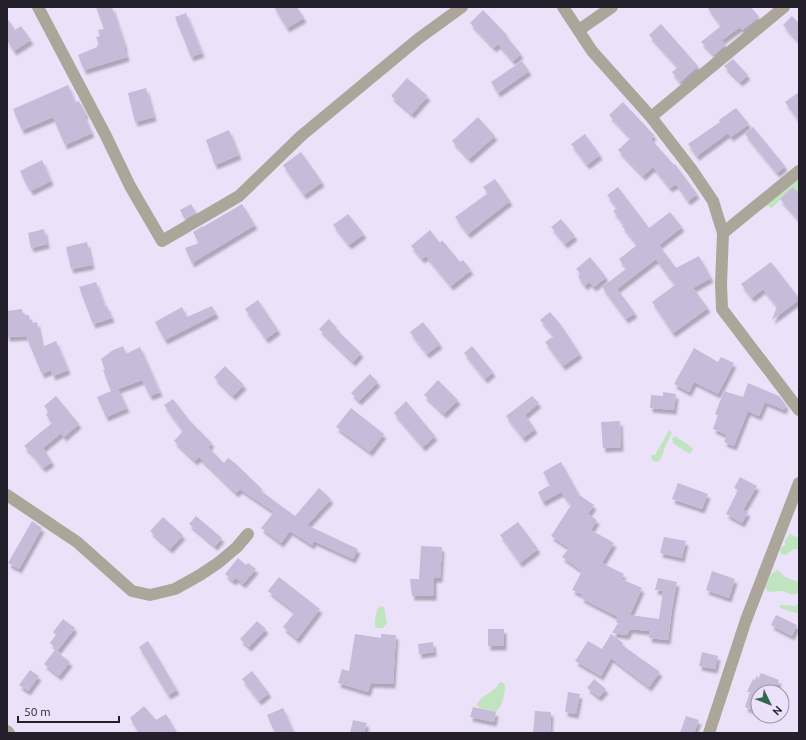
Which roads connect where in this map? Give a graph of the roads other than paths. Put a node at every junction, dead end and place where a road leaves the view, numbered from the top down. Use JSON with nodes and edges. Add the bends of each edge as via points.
{"nodes":[{"id":1,"x":38,"y":7,"type":"edge"},
{"id":2,"x":462,"y":7,"type":"edge"},
{"id":3,"x":563,"y":7,"type":"edge"},
{"id":4,"x":612,"y":7,"type":"edge"},
{"id":5,"x":784,"y":7,"type":"edge"},
{"id":6,"x":579,"y":30,"type":"junction"},
{"id":7,"x":652,"y":117,"type":"junction"},
{"id":8,"x":799,"y":171,"type":"edge"},
{"id":9,"x":723,"y":233,"type":"junction"},
{"id":10,"x":799,"y":410,"type":"edge"},
{"id":11,"x":799,"y":483,"type":"edge"},
{"id":12,"x":7,"y":495,"type":"edge"},
{"id":13,"x":248,"y":534,"type":"dead end"},
{"id":14,"x":7,"y":731,"type":"edge"},
{"id":15,"x":10,"y":733,"type":"edge"},
{"id":16,"x":709,"y":733,"type":"edge"}],
"edges":[{"from":1,"to":2,"type":"street","via":[[130,186],[162,241],[239,196],[301,136],[418,39]]},
{"from":3,"to":6,"type":"street"},
{"from":4,"to":6,"type":"street"},
{"from":5,"to":7,"type":"street"},
{"from":6,"to":7,"type":"street","via":[[592,51]]},
{"from":7,"to":9,"type":"street","via":[[713,201]]},
{"from":8,"to":9,"type":"street"},
{"from":9,"to":10,"type":"street","via":[[722,309]]},
{"from":11,"to":16,"type":"street","via":[[746,620]]},
{"from":12,"to":13,"type":"street","via":[[77,542],[132,591],[150,595],[174,589],[218,564]]},
{"from":14,"to":15,"type":"street"}]}
